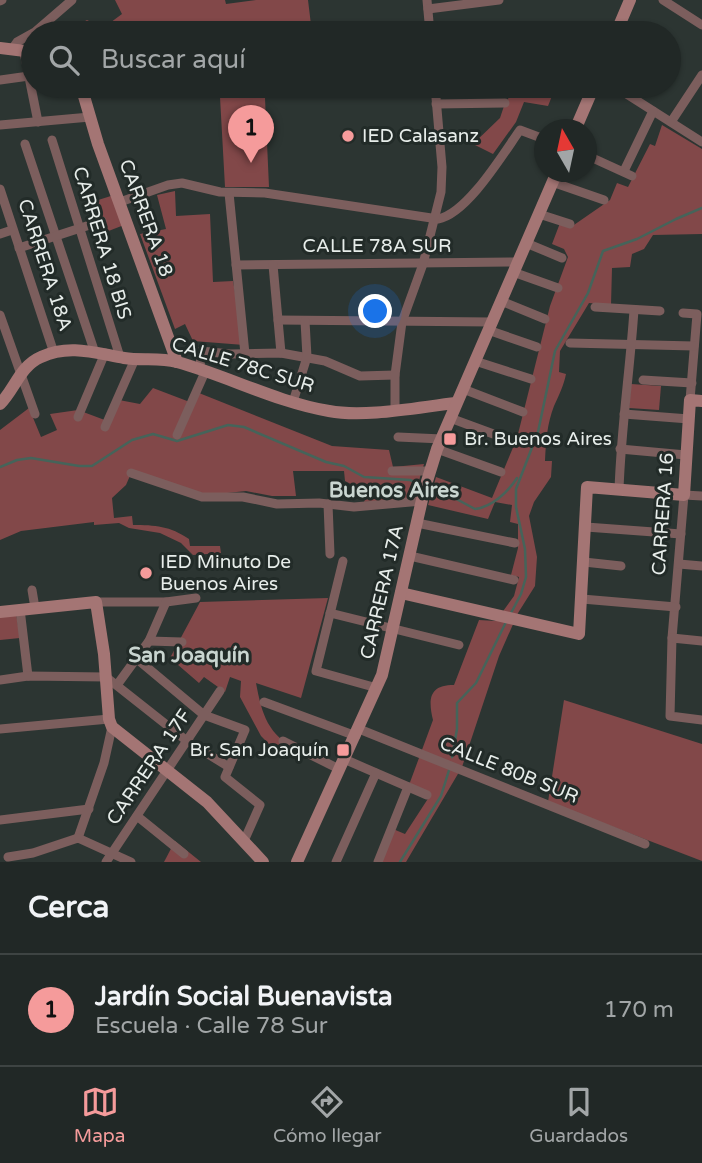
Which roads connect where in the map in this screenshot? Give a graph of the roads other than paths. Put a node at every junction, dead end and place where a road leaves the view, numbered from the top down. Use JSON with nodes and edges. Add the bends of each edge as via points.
{"nodes":[{"id":1,"x":72,"y":0,"type":"edge"},
{"id":2,"x":499,"y":0,"type":"edge"},
{"id":3,"x":630,"y":0,"type":"edge"},
{"id":4,"x":663,"y":0,"type":"edge"},
{"id":5,"x":427,"y":4,"type":"edge"},
{"id":6,"x":48,"y":21,"type":"edge"},
{"id":7,"x":621,"y":21,"type":"edge"},
{"id":8,"x":702,"y":25,"type":"edge"},
{"id":9,"x":702,"y":75,"type":"edge"},
{"id":10,"x":21,"y":77,"type":"edge"},
{"id":11,"x":0,"y":80,"type":"edge"},
{"id":12,"x":33,"y":98,"type":"edge"},
{"id":13,"x":84,"y":98,"type":"edge"},
{"id":14,"x":436,"y":98,"type":"edge"},
{"id":15,"x":589,"y":98,"type":"edge"},
{"id":16,"x":633,"y":98,"type":"edge"},
{"id":17,"x":505,"y":103,"type":"dead end"},
{"id":18,"x":436,"y":104,"type":"junction"},
{"id":19,"x":653,"y":111,"type":"junction"},
{"id":20,"x":90,"y":117,"type":"junction"},
{"id":21,"x":580,"y":119,"type":"edge"},
{"id":22,"x":38,"y":122,"type":"junction"},
{"id":23,"x":671,"y":122,"type":"junction"},
{"id":24,"x":0,"y":125,"type":"edge"},
{"id":25,"x":534,"y":135,"type":"edge"},
{"id":26,"x":52,"y":140,"type":"dead end"},
{"id":27,"x":702,"y":142,"type":"edge"},
{"id":28,"x":25,"y":144,"type":"dead end"},
{"id":29,"x":597,"y":160,"type":"edge"},
{"id":30,"x":552,"y":182,"type":"edge"},
{"id":31,"x":565,"y":182,"type":"edge"},
{"id":32,"x":0,"y":189,"type":"edge"},
{"id":33,"x":229,"y":193,"type":"junction"},
{"id":34,"x":604,"y":200,"type":"dead end"},
{"id":35,"x":120,"y":202,"type":"junction"},
{"id":36,"x":539,"y":214,"type":"junction"},
{"id":37,"x":435,"y":220,"type":"junction"},
{"id":38,"x":102,"y":221,"type":"dead end"},
{"id":39,"x":570,"y":224,"type":"dead end"},
{"id":40,"x":79,"y":229,"type":"junction"},
{"id":41,"x":12,"y":230,"type":"junction"},
{"id":42,"x":0,"y":234,"type":"edge"},
{"id":43,"x":56,"y":236,"type":"junction"},
{"id":44,"x":526,"y":243,"type":"junction"},
{"id":45,"x":19,"y":248,"type":"junction"},
{"id":46,"x":562,"y":258,"type":"dead end"},
{"id":47,"x":423,"y":264,"type":"junction"},
{"id":48,"x":236,"y":265,"type":"junction"},
{"id":49,"x":273,"y":265,"type":"junction"},
{"id":50,"x":515,"y":267,"type":"junction"},
{"id":51,"x":558,"y":288,"type":"dead end"},
{"id":52,"x":501,"y":301,"type":"junction"},
{"id":53,"x":595,"y":307,"type":"dead end"},
{"id":54,"x":634,"y":310,"type":"junction"},
{"id":55,"x":660,"y":312,"type":"dead end"},
{"id":56,"x":683,"y":313,"type":"dead end"},
{"id":57,"x":545,"y":319,"type":"dead end"},
{"id":58,"x":278,"y":320,"type":"junction"},
{"id":59,"x":1,"y":321,"type":"edge"},
{"id":60,"x":305,"y":321,"type":"junction"},
{"id":61,"x":698,"y":321,"type":"edge"},
{"id":62,"x":402,"y":322,"type":"junction"},
{"id":63,"x":490,"y":326,"type":"junction"},
{"id":64,"x":570,"y":343,"type":"dead end"},
{"id":65,"x":632,"y":344,"type":"junction"},
{"id":66,"x":694,"y":346,"type":"junction"},
{"id":67,"x":537,"y":347,"type":"dead end"},
{"id":68,"x":99,"y":352,"type":"junction"},
{"id":69,"x":54,"y":353,"type":"junction"},
{"id":70,"x":281,"y":353,"type":"junction"},
{"id":71,"x":245,"y":354,"type":"junction"},
{"id":72,"x":120,"y":357,"type":"junction"},
{"id":73,"x":307,"y":357,"type":"junction"},
{"id":74,"x":135,"y":359,"type":"junction"},
{"id":75,"x":475,"y":361,"type":"junction"},
{"id":76,"x":177,"y":362,"type":"junction"},
{"id":77,"x":203,"y":371,"type":"junction"},
{"id":78,"x":22,"y":373,"type":"junction"},
{"id":79,"x":395,"y":375,"type":"junction"},
{"id":80,"x":531,"y":379,"type":"dead end"},
{"id":81,"x":643,"y":380,"type":"dead end"},
{"id":82,"x":692,"y":383,"type":"junction"},
{"id":83,"x":463,"y":389,"type":"junction"},
{"id":84,"x":696,"y":401,"type":"edge"},
{"id":85,"x":293,"y":402,"type":"junction"},
{"id":86,"x":456,"y":403,"type":"junction"},
{"id":87,"x":0,"y":404,"type":"edge"},
{"id":88,"x":395,"y":409,"type":"junction"},
{"id":89,"x":523,"y":412,"type":"dead end"},
{"id":90,"x":35,"y":414,"type":"dead end"},
{"id":91,"x":624,"y":414,"type":"junction"},
{"id":92,"x":78,"y":417,"type":"dead end"},
{"id":93,"x":450,"y":418,"type":"junction"},
{"id":94,"x":689,"y":419,"type":"junction"},
{"id":95,"x":105,"y":427,"type":"dead end"},
{"id":96,"x":177,"y":435,"type":"dead end"},
{"id":97,"x":398,"y":436,"type":"dead end"},
{"id":98,"x":514,"y":442,"type":"dead end"},
{"id":99,"x":439,"y":444,"type":"junction"},
{"id":100,"x":620,"y":450,"type":"junction"},
{"id":101,"x":686,"y":455,"type":"junction"},
{"id":102,"x":392,"y":471,"type":"dead end"},
{"id":103,"x":501,"y":472,"type":"dead end"},
{"id":104,"x":131,"y":474,"type":"dead end"},
{"id":105,"x":426,"y":486,"type":"junction"},
{"id":106,"x":619,"y":490,"type":"junction"},
{"id":107,"x":684,"y":495,"type":"junction"},
{"id":108,"x":702,"y":496,"type":"edge"},
{"id":109,"x":328,"y":504,"type":"junction"},
{"id":110,"x":417,"y":523,"type":"junction"},
{"id":111,"x":586,"y":527,"type":"junction"},
{"id":112,"x":681,"y":534,"type":"junction"},
{"id":113,"x":515,"y":543,"type":"dead end"},
{"id":114,"x":330,"y":554,"type":"dead end"},
{"id":115,"x":410,"y":556,"type":"junction"},
{"id":116,"x":343,"y":561,"type":"dead end"},
{"id":117,"x":584,"y":562,"type":"junction"},
{"id":118,"x":679,"y":564,"type":"junction"},
{"id":119,"x":621,"y":566,"type":"dead end"},
{"id":120,"x":702,"y":566,"type":"edge"},
{"id":121,"x":514,"y":580,"type":"dead end"},
{"id":122,"x":32,"y":590,"type":"dead end"},
{"id":123,"x":401,"y":593,"type":"junction"},
{"id":124,"x":195,"y":598,"type":"dead end"},
{"id":125,"x":582,"y":599,"type":"junction"},
{"id":126,"x":96,"y":602,"type":"junction"},
{"id":127,"x":166,"y":602,"type":"junction"},
{"id":128,"x":676,"y":607,"type":"junction"},
{"id":129,"x":35,"y":608,"type":"junction"},
{"id":130,"x":19,"y":609,"type":"junction"},
{"id":131,"x":0,"y":612,"type":"edge"},
{"id":132,"x":330,"y":613,"type":"junction"},
{"id":133,"x":393,"y":629,"type":"junction"},
{"id":134,"x":672,"y":638,"type":"junction"},
{"id":135,"x":149,"y":641,"type":"junction"},
{"id":136,"x":702,"y":641,"type":"edge"},
{"id":137,"x":182,"y":642,"type":"dead end"},
{"id":138,"x":460,"y":645,"type":"dead end"},
{"id":139,"x":137,"y":659,"type":"junction"},
{"id":140,"x":28,"y":677,"type":"junction"},
{"id":141,"x":106,"y":677,"type":"junction"},
{"id":142,"x":0,"y":680,"type":"edge"},
{"id":143,"x":117,"y":685,"type":"junction"},
{"id":144,"x":377,"y":688,"type":"junction"},
{"id":145,"x":220,"y":691,"type":"dead end"},
{"id":146,"x":264,"y":702,"type":"dead end"},
{"id":147,"x":204,"y":715,"type":"junction"},
{"id":148,"x":702,"y":720,"type":"edge"},
{"id":149,"x":110,"y":723,"type":"junction"},
{"id":150,"x":0,"y":729,"type":"edge"},
{"id":151,"x":357,"y":732,"type":"junction"},
{"id":152,"x":187,"y":741,"type":"junction"},
{"id":153,"x":283,"y":741,"type":"dead end"},
{"id":154,"x":342,"y":764,"type":"junction"},
{"id":155,"x":229,"y":767,"type":"junction"},
{"id":156,"x":167,"y":771,"type":"junction"},
{"id":157,"x":376,"y":773,"type":"junction"},
{"id":158,"x":408,"y":787,"type":"junction"},
{"id":159,"x":427,"y":795,"type":"dead end"},
{"id":160,"x":89,"y":809,"type":"junction"},
{"id":161,"x":137,"y":816,"type":"junction"},
{"id":162,"x":0,"y":820,"type":"edge"},
{"id":163,"x":78,"y":838,"type":"junction"},
{"id":164,"x":244,"y":841,"type":"junction"},
{"id":165,"x":645,"y":844,"type":"dead end"},
{"id":166,"x":184,"y":854,"type":"dead end"},
{"id":167,"x":8,"y":857,"type":"dead end"},
{"id":168,"x":108,"y":858,"type":"edge"},
{"id":169,"x":131,"y":862,"type":"edge"},
{"id":170,"x":263,"y":862,"type":"edge"},
{"id":171,"x":297,"y":862,"type":"edge"},
{"id":172,"x":336,"y":862,"type":"edge"},
{"id":173,"x":378,"y":862,"type":"edge"}],
"edges":[{"from":1,"to":6,"type":"street"},
{"from":2,"to":5,"type":"street"},
{"from":3,"to":7,"type":"street"},
{"from":4,"to":8,"type":"street"},
{"from":9,"to":23,"type":"street"},
{"from":10,"to":11,"type":"street"},
{"from":12,"to":22,"type":"street"},
{"from":13,"to":20,"type":"street","name":"CARRERA 18"},
{"from":14,"to":18,"type":"street"},
{"from":15,"to":21,"type":"street"},
{"from":16,"to":19,"type":"street"},
{"from":17,"to":18,"type":"street"},
{"from":18,"to":37,"type":"street","via":[[442,167]]},
{"from":19,"to":23,"type":"street"},
{"from":19,"to":29,"type":"street","via":[[628,174]]},
{"from":20,"to":22,"type":"street"},
{"from":20,"to":35,"type":"street","name":"CARRERA 18"},
{"from":22,"to":24,"type":"street"},
{"from":23,"to":27,"type":"street"},
{"from":25,"to":37,"type":"street","via":[[520,130],[462,205]]},
{"from":26,"to":40,"type":"street","name":"CARRERA 18 BIS"},
{"from":28,"to":43,"type":"street"},
{"from":30,"to":36,"type":"street","name":"CARRERA 17A"},
{"from":31,"to":34,"type":"street"},
{"from":32,"to":41,"type":"street","name":"CARRERA 18A"},
{"from":33,"to":35,"type":"street","via":[[182,183]]},
{"from":33,"to":37,"type":"street","via":[[265,193]]},
{"from":33,"to":48,"type":"street"},
{"from":35,"to":76,"type":"street","name":"CARRERA 18"},
{"from":36,"to":39,"type":"street"},
{"from":36,"to":44,"type":"street","name":"CARRERA 17A"},
{"from":37,"to":47,"type":"street"},
{"from":38,"to":40,"type":"street"},
{"from":40,"to":43,"type":"street"},
{"from":40,"to":72,"type":"street","name":"CARRERA 18 BIS"},
{"from":41,"to":42,"type":"street"},
{"from":41,"to":45,"type":"street","name":"CARRERA 18A"},
{"from":43,"to":45,"type":"street"},
{"from":43,"to":68,"type":"street"},
{"from":44,"to":46,"type":"street"},
{"from":44,"to":50,"type":"street","name":"CARRERA 17A"},
{"from":45,"to":69,"type":"street","name":"CARRERA 18A"},
{"from":47,"to":49,"type":"street","name":"CALLE 78A SUR"},
{"from":47,"to":50,"type":"street","name":"CALLE 78A SUR"},
{"from":47,"to":62,"type":"street"},
{"from":48,"to":49,"type":"street","name":"CALLE 78A SUR"},
{"from":48,"to":71,"type":"street"},
{"from":49,"to":58,"type":"street"},
{"from":50,"to":51,"type":"street"},
{"from":50,"to":52,"type":"street","name":"CARRERA 17A"},
{"from":52,"to":57,"type":"street"},
{"from":52,"to":63,"type":"street","name":"CARRERA 17A"},
{"from":53,"to":54,"type":"street"},
{"from":54,"to":55,"type":"street"},
{"from":54,"to":65,"type":"street"},
{"from":56,"to":61,"type":"street"},
{"from":58,"to":60,"type":"street"},
{"from":58,"to":70,"type":"street"},
{"from":59,"to":78,"type":"street"},
{"from":60,"to":62,"type":"street"},
{"from":60,"to":73,"type":"street"},
{"from":61,"to":66,"type":"street","name":"CARRERA 16"},
{"from":62,"to":63,"type":"street"},
{"from":62,"to":79,"type":"street"},
{"from":63,"to":67,"type":"street"},
{"from":63,"to":75,"type":"street","name":"CARRERA 17A"},
{"from":64,"to":65,"type":"street"},
{"from":65,"to":66,"type":"street"},
{"from":65,"to":91,"type":"street"},
{"from":66,"to":82,"type":"street","name":"CARRERA 16"},
{"from":68,"to":69,"type":"street","name":"CALLE 78C SUR"},
{"from":68,"to":72,"type":"street","name":"CALLE 78C SUR"},
{"from":68,"to":92,"type":"street"},
{"from":69,"to":78,"type":"street","name":"CALLE 78C SUR","via":[[34,360]]},
{"from":70,"to":71,"type":"street"},
{"from":70,"to":73,"type":"street"},
{"from":71,"to":77,"type":"street","via":[[201,351]]},
{"from":72,"to":74,"type":"street","name":"CALLE 78C SUR"},
{"from":73,"to":79,"type":"street","via":[[360,376]]},
{"from":73,"to":85,"type":"street"},
{"from":74,"to":76,"type":"street","name":"CALLE 78C SUR"},
{"from":74,"to":95,"type":"street"},
{"from":75,"to":80,"type":"street"},
{"from":75,"to":83,"type":"street","name":"CARRERA 17A"},
{"from":76,"to":77,"type":"street","name":"CALLE 78C SUR"},
{"from":77,"to":85,"type":"street","name":"CALLE 78C SUR"},
{"from":77,"to":96,"type":"street"},
{"from":78,"to":87,"type":"street","name":"CALLE 78C SUR"},
{"from":78,"to":90,"type":"street"},
{"from":79,"to":88,"type":"street"},
{"from":81,"to":82,"type":"street"},
{"from":82,"to":84,"type":"street","name":"CARRERA 16"},
{"from":83,"to":86,"type":"street","name":"CARRERA 17A"},
{"from":83,"to":89,"type":"street"},
{"from":84,"to":94,"type":"street","name":"CARRERA 16"},
{"from":85,"to":88,"type":"street","name":"CALLE 78C SUR","via":[[341,412]]},
{"from":86,"to":88,"type":"street","name":"CALLE 78C SUR"},
{"from":86,"to":93,"type":"street","name":"CARRERA 17A"},
{"from":91,"to":94,"type":"street"},
{"from":91,"to":100,"type":"street"},
{"from":93,"to":98,"type":"street"},
{"from":93,"to":99,"type":"street","name":"CARRERA 17A"},
{"from":94,"to":101,"type":"street","name":"CARRERA 16"},
{"from":97,"to":99,"type":"street"},
{"from":99,"to":103,"type":"street"},
{"from":99,"to":105,"type":"street","name":"CARRERA 17A"},
{"from":100,"to":101,"type":"street"},
{"from":100,"to":106,"type":"street"},
{"from":101,"to":107,"type":"street","name":"CARRERA 16"},
{"from":102,"to":105,"type":"street"},
{"from":104,"to":109,"type":"street","via":[[202,497]]},
{"from":105,"to":109,"type":"street","via":[[354,507]]},
{"from":105,"to":110,"type":"street","name":"CARRERA 17A"},
{"from":106,"to":107,"type":"street"},
{"from":106,"to":111,"type":"street","via":[[587,486]]},
{"from":107,"to":108,"type":"street"},
{"from":107,"to":112,"type":"street","name":"CARRERA 16"},
{"from":109,"to":114,"type":"street"},
{"from":110,"to":113,"type":"street"},
{"from":110,"to":115,"type":"street","name":"CARRERA 17A"},
{"from":111,"to":112,"type":"street"},
{"from":111,"to":117,"type":"street"},
{"from":112,"to":118,"type":"street","name":"CARRERA 16"},
{"from":115,"to":121,"type":"street"},
{"from":115,"to":123,"type":"street","name":"CARRERA 17A"},
{"from":116,"to":132,"type":"street"},
{"from":117,"to":119,"type":"street"},
{"from":117,"to":125,"type":"street"},
{"from":118,"to":120,"type":"street"},
{"from":118,"to":128,"type":"street","name":"CARRERA 16"},
{"from":122,"to":129,"type":"street"},
{"from":123,"to":125,"type":"street","via":[[579,634]]},
{"from":123,"to":133,"type":"street","name":"CARRERA 17A"},
{"from":124,"to":127,"type":"street"},
{"from":125,"to":128,"type":"street"},
{"from":126,"to":127,"type":"street"},
{"from":126,"to":129,"type":"street"},
{"from":126,"to":141,"type":"street"},
{"from":127,"to":135,"type":"street"},
{"from":128,"to":134,"type":"street","name":"CARRERA 16"},
{"from":129,"to":130,"type":"street"},
{"from":130,"to":131,"type":"street"},
{"from":130,"to":140,"type":"street"},
{"from":132,"to":133,"type":"street"},
{"from":132,"to":144,"type":"street","via":[[316,671]]},
{"from":133,"to":138,"type":"street"},
{"from":133,"to":144,"type":"street","name":"CARRERA 17A"},
{"from":134,"to":136,"type":"street"},
{"from":134,"to":148,"type":"street","name":"CARRERA 16","via":[[670,716]]},
{"from":135,"to":137,"type":"street"},
{"from":135,"to":139,"type":"street"},
{"from":139,"to":143,"type":"street"},
{"from":139,"to":147,"type":"street"},
{"from":140,"to":141,"type":"street"},
{"from":140,"to":142,"type":"street"},
{"from":141,"to":143,"type":"street"},
{"from":141,"to":149,"type":"street"},
{"from":143,"to":152,"type":"street"},
{"from":144,"to":151,"type":"street","name":"CARRERA 17A"},
{"from":145,"to":147,"type":"street","name":"CARRERA 17F"},
{"from":146,"to":151,"type":"street","name":"CALLE 80B SUR"},
{"from":147,"to":152,"type":"street","name":"CARRERA 17F"},
{"from":147,"to":155,"type":"street","via":[[245,730]]},
{"from":149,"to":150,"type":"street"},
{"from":149,"to":156,"type":"street"},
{"from":149,"to":160,"type":"street","via":[[104,763]]},
{"from":151,"to":154,"type":"street","name":"CARRERA 17A"},
{"from":151,"to":165,"type":"street","name":"CALLE 80B SUR"},
{"from":152,"to":155,"type":"street"},
{"from":152,"to":156,"type":"street","name":"CARRERA 17F"},
{"from":153,"to":154,"type":"street"},
{"from":154,"to":157,"type":"street"},
{"from":154,"to":171,"type":"street","name":"CARRERA 17A"},
{"from":155,"to":164,"type":"street","via":[[225,777],[260,805]]},
{"from":156,"to":161,"type":"street","name":"CARRERA 17F"},
{"from":156,"to":164,"type":"street","via":[[207,802]]},
{"from":157,"to":158,"type":"street"},
{"from":157,"to":172,"type":"street"},
{"from":158,"to":159,"type":"street"},
{"from":158,"to":173,"type":"street"},
{"from":160,"to":162,"type":"street"},
{"from":160,"to":163,"type":"street"},
{"from":161,"to":166,"type":"street"},
{"from":161,"to":168,"type":"street","name":"CARRERA 17F"},
{"from":163,"to":167,"type":"street"},
{"from":163,"to":168,"type":"street"},
{"from":164,"to":170,"type":"street"},
{"from":168,"to":169,"type":"street"}]}
